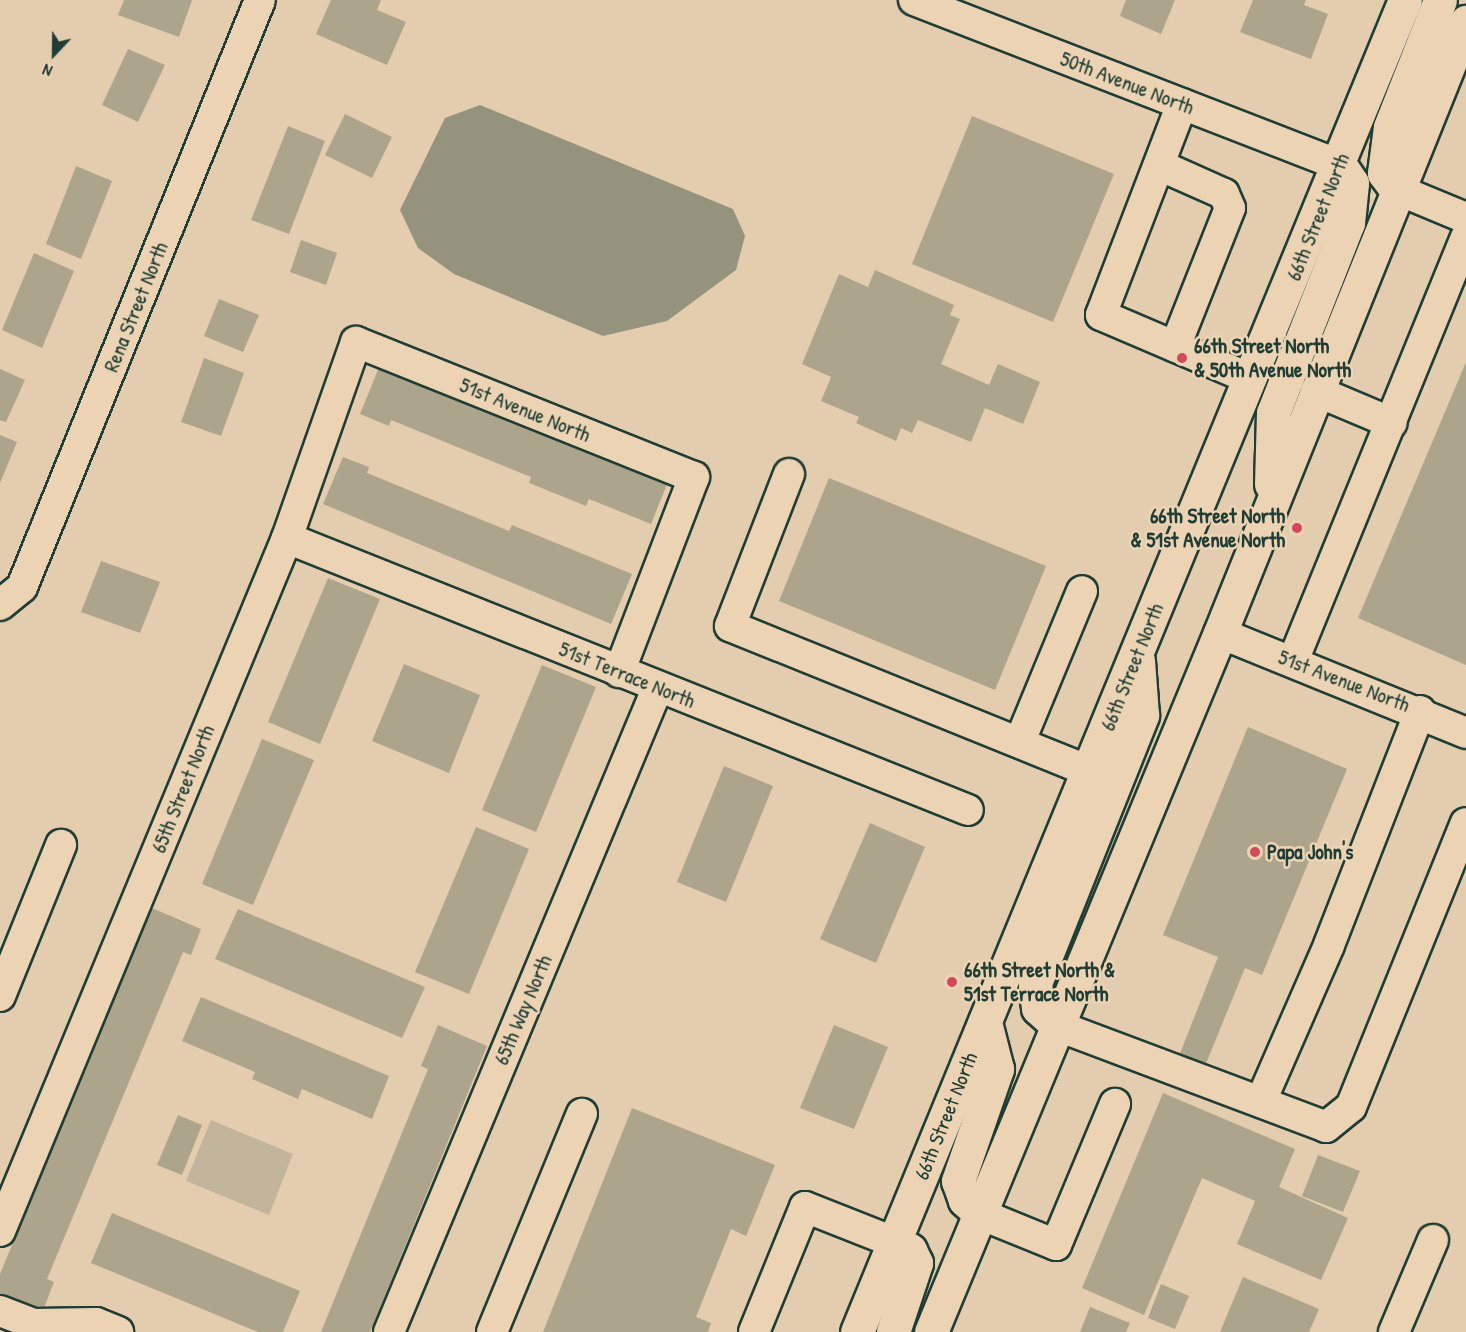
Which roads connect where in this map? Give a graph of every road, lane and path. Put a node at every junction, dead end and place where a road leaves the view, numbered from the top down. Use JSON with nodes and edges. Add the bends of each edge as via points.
{"nodes":[{"id":1,"x":260,"y":0,"type":"edge"},
{"id":2,"x":914,"y":0,"type":"edge"},
{"id":3,"x":1405,"y":0,"type":"edge"},
{"id":4,"x":1440,"y":0,"type":"edge"},
{"id":5,"x":1466,"y":22,"type":"edge"},
{"id":6,"x":1182,"y":104,"type":"junction"},
{"id":7,"x":1159,"y":165,"type":"junction"},
{"id":8,"x":1340,"y":165,"type":"junction"},
{"id":9,"x":1396,"y":189,"type":"junction"},
{"id":10,"x":1466,"y":218,"type":"edge"},
{"id":11,"x":1466,"y":238,"type":"edge"},
{"id":12,"x":356,"y":342,"type":"joint"},
{"id":13,"x":1174,"y":347,"type":"junction"},
{"id":14,"x":1251,"y":379,"type":"junction"},
{"id":15,"x":1316,"y":391,"type":"junction"},
{"id":16,"x":1392,"y":423,"type":"junction"},
{"id":17,"x":789,"y":474,"type":"dead end"},
{"id":18,"x":1270,"y":508,"type":"junction"},
{"id":19,"x":287,"y":538,"type":"junction"},
{"id":20,"x":1082,"y":591,"type":"dead end"},
{"id":21,"x":0,"y":605,"type":"edge"},
{"id":22,"x":1220,"y":633,"type":"junction"},
{"id":23,"x":1137,"y":652,"type":"junction"},
{"id":24,"x":1293,"y":662,"type":"junction"},
{"id":25,"x":619,"y":672,"type":"junction"},
{"id":26,"x":657,"y":689,"type":"junction"},
{"id":27,"x":1420,"y":711,"type":"junction"},
{"id":28,"x":1466,"y":733,"type":"edge"},
{"id":29,"x":1020,"y":741,"type":"junction"},
{"id":30,"x":1089,"y":771,"type":"junction"},
{"id":31,"x":968,"y":810,"type":"dead end"},
{"id":32,"x":1466,"y":823,"type":"edge"},
{"id":33,"x":61,"y":845,"type":"dead end"},
{"id":34,"x":0,"y":996,"type":"edge"},
{"id":35,"x":985,"y":1022,"type":"junction"},
{"id":36,"x":1058,"y":1026,"type":"junction"},
{"id":37,"x":1261,"y":1101,"type":"junction"},
{"id":38,"x":1114,"y":1104,"type":"dead end"},
{"id":39,"x":582,"y":1114,"type":"dead end"},
{"id":40,"x":980,"y":1214,"type":"junction"},
{"id":41,"x":0,"y":1231,"type":"edge"},
{"id":42,"x":1433,"y":1240,"type":"dead end"},
{"id":43,"x":894,"y":1242,"type":"junction"},
{"id":44,"x":0,"y":1311,"type":"edge"},
{"id":45,"x":118,"y":1332,"type":"edge"},
{"id":46,"x":389,"y":1332,"type":"edge"},
{"id":47,"x":492,"y":1332,"type":"edge"},
{"id":48,"x":754,"y":1332,"type":"edge"},
{"id":49,"x":857,"y":1332,"type":"edge"},
{"id":50,"x":893,"y":1332,"type":"edge"},
{"id":51,"x":931,"y":1332,"type":"edge"},
{"id":52,"x":1394,"y":1332,"type":"edge"}],
"edges":[{"from":1,"to":21,"type":"street","name":"Rena Street North","via":[[22,588]]},
{"from":2,"to":6,"type":"street","name":"50th Avenue North"},
{"from":3,"to":8,"type":"main road","name":"66th Street North"},
{"from":4,"to":9,"type":"main road","via":[[1390,127],[1384,172]]},
{"from":5,"to":9,"type":"main road"},
{"from":6,"to":7,"type":"street"},
{"from":6,"to":8,"type":"street","name":"50th Avenue North"},
{"from":7,"to":13,"type":"street","via":[[1224,194],[1230,208]]},
{"from":7,"to":13,"type":"street","via":[[1101,315]]},
{"from":8,"to":14,"type":"main road","name":"66th Street North"},
{"from":8,"to":18,"type":"main road","via":[[1352,183],[1348,223],[1273,413]]},
{"from":9,"to":10,"type":"street"},
{"from":9,"to":15,"type":"main road"},
{"from":11,"to":16,"type":"street"},
{"from":12,"to":19,"type":"street","name":"65th Street North"},
{"from":12,"to":25,"type":"street","name":"51st Avenue North","via":[[694,477]]},
{"from":13,"to":14,"type":"street"},
{"from":14,"to":23,"type":"main road","name":"66th Street North"},
{"from":15,"to":16,"type":"street"},
{"from":15,"to":18,"type":"main road"},
{"from":16,"to":24,"type":"street"},
{"from":17,"to":29,"type":"street","via":[[730,626]]},
{"from":18,"to":22,"type":"main road"},
{"from":19,"to":25,"type":"street","name":"51st Terrace North"},
{"from":19,"to":41,"type":"street","name":"65th Street North"},
{"from":20,"to":29,"type":"street"},
{"from":22,"to":24,"type":"street","name":"51st Avenue North"},
{"from":22,"to":36,"type":"main road"},
{"from":23,"to":30,"type":"main road","name":"66th Street North"},
{"from":23,"to":36,"type":"main road","via":[[1142,715],[1035,983],[1038,1008]]},
{"from":24,"to":27,"type":"street","name":"51st Avenue North"},
{"from":25,"to":26,"type":"street","name":"51st Terrace North"},
{"from":26,"to":31,"type":"street","name":"51st Terrace North"},
{"from":26,"to":46,"type":"street","name":"65th Way North"},
{"from":27,"to":28,"type":"street","name":"51st Avenue North"},
{"from":27,"to":37,"type":"street","via":[[1329,945]]},
{"from":29,"to":30,"type":"street"},
{"from":30,"to":35,"type":"main road","name":"66th Street North"},
{"from":32,"to":37,"type":"street","via":[[1351,1107],[1326,1127]]},
{"from":33,"to":34,"type":"street"},
{"from":35,"to":40,"type":"main road","via":[[997,1069],[958,1181],[964,1200]]},
{"from":35,"to":43,"type":"main road","name":"66th Street North"},
{"from":36,"to":37,"type":"street"},
{"from":36,"to":40,"type":"main road"},
{"from":38,"to":40,"type":"street","via":[[1056,1245]]},
{"from":39,"to":47,"type":"street"},
{"from":40,"to":51,"type":"main road"},
{"from":42,"to":52,"type":"street"},
{"from":43,"to":48,"type":"street","via":[[805,1208]]},
{"from":43,"to":49,"type":"main road","name":"66th Street North"},
{"from":43,"to":50,"type":"main road","via":[[910,1250],[916,1263]]},
{"from":44,"to":45,"type":"street","via":[[34,1324],[96,1323]]}]}
